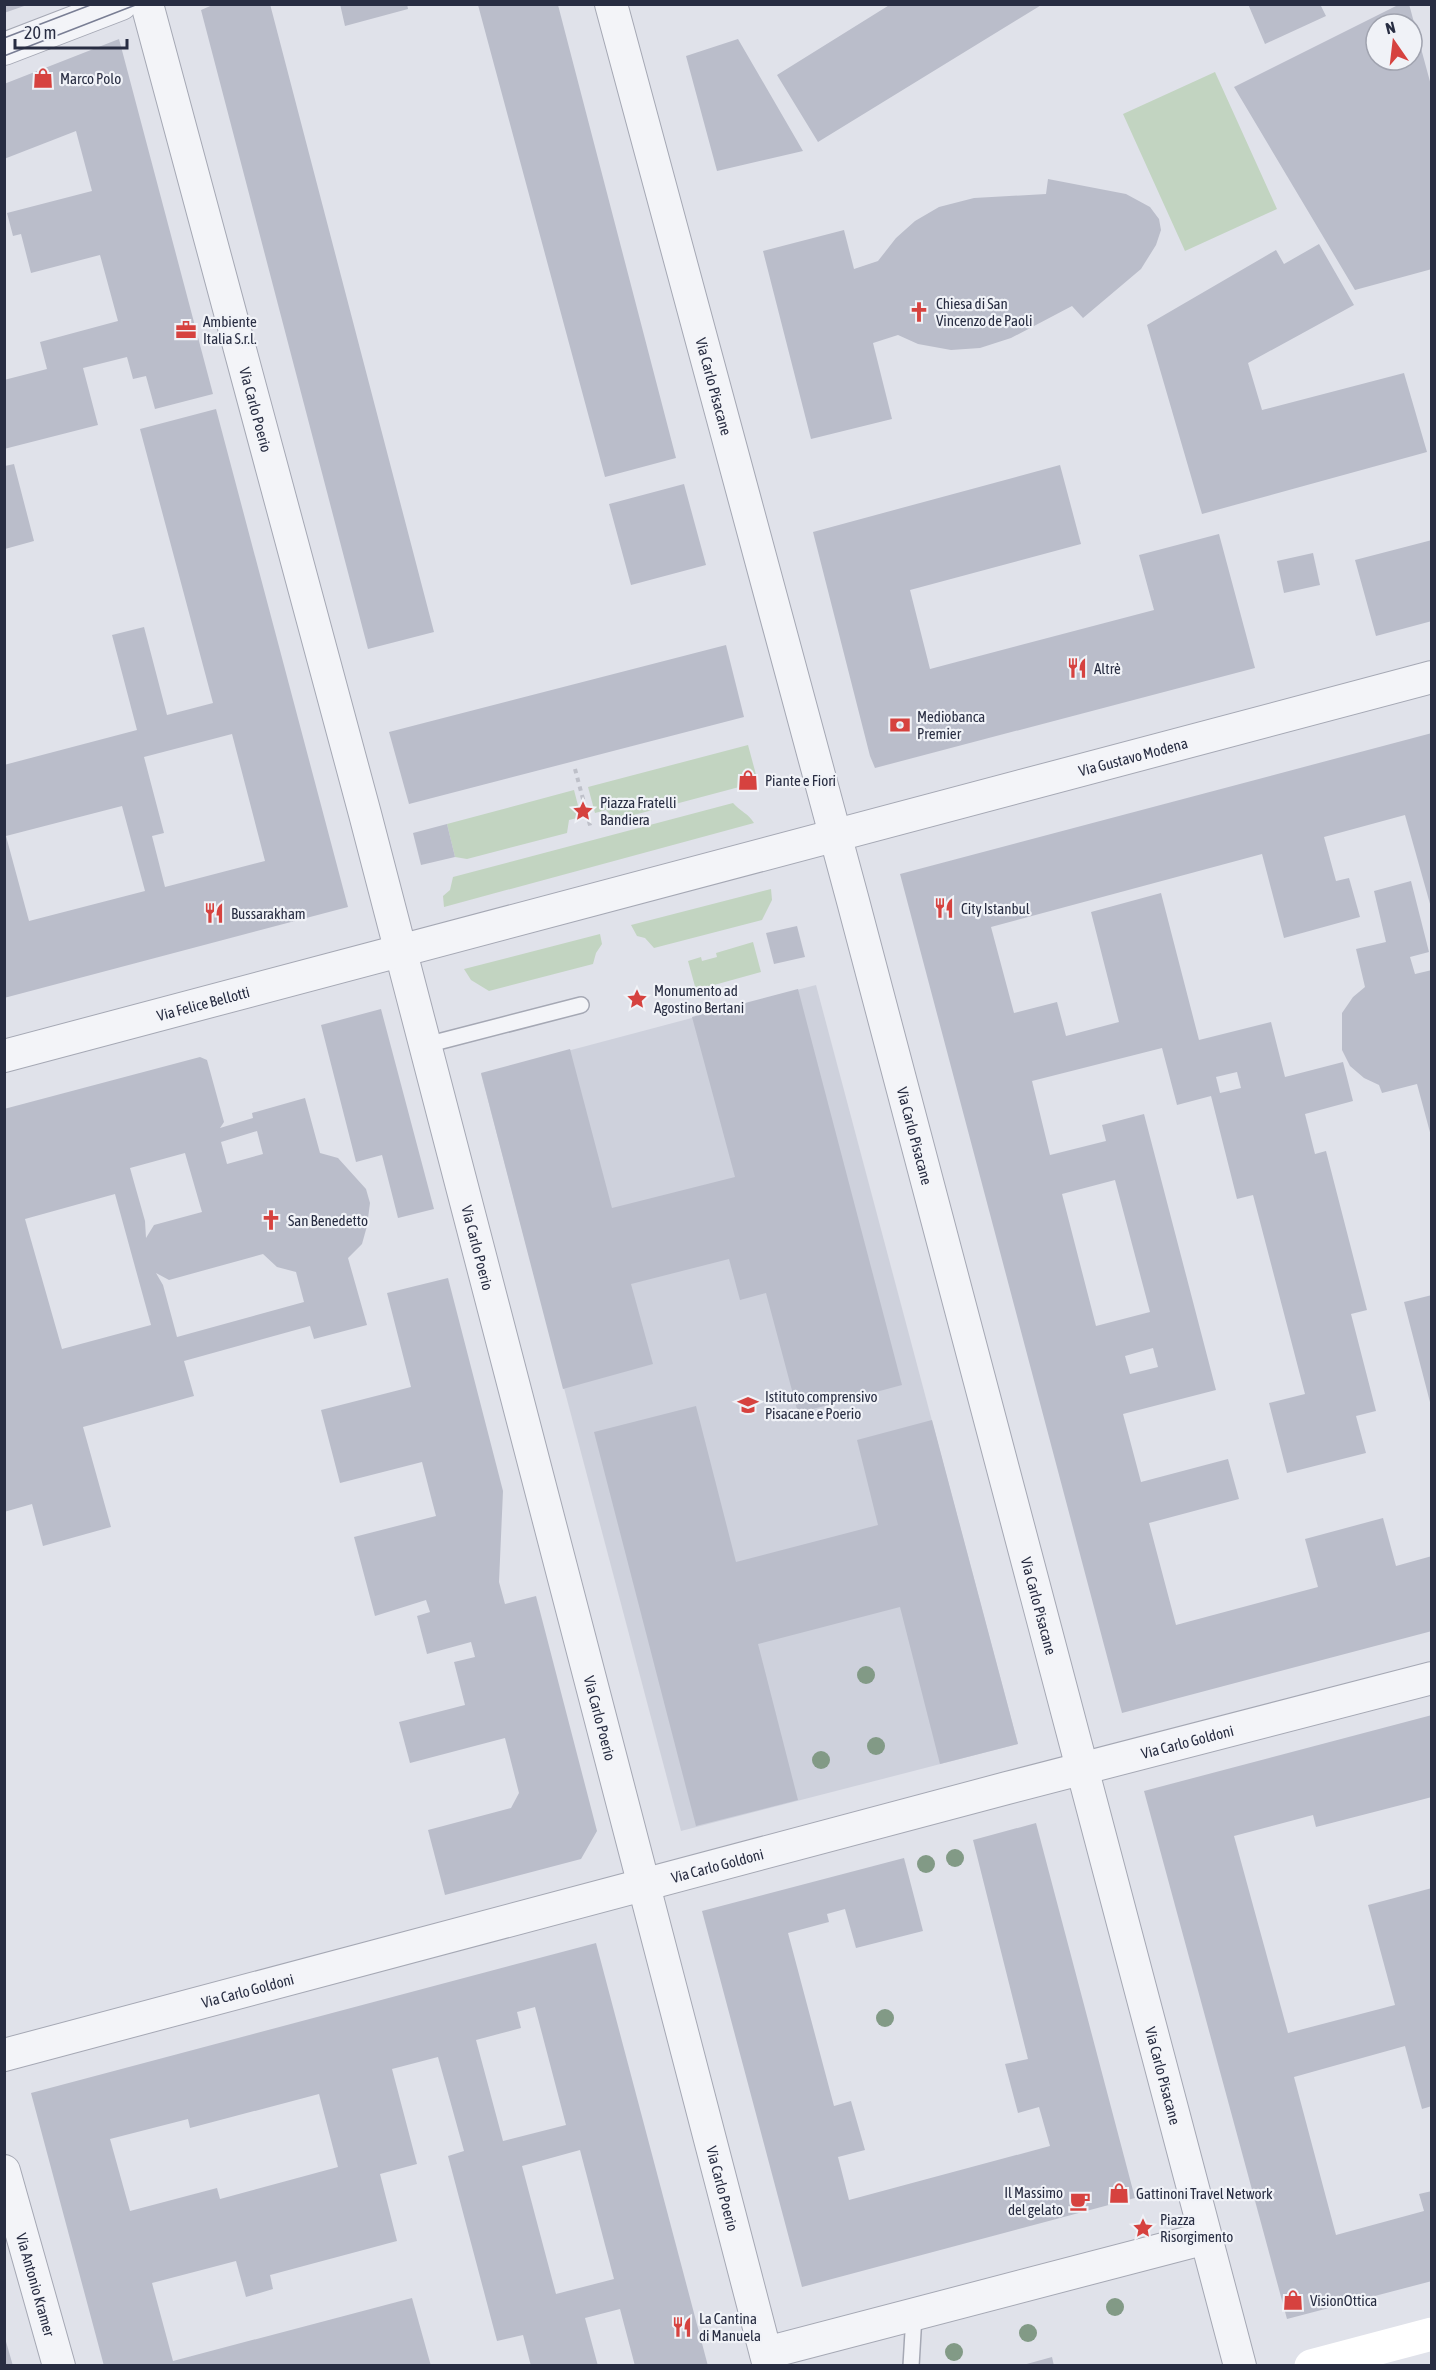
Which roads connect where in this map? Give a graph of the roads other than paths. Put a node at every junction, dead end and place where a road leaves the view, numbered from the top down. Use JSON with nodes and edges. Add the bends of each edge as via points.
{"nodes":[{"id":1,"x":121,"y":4,"type":"edge"},
{"id":2,"x":147,"y":4,"type":"edge"},
{"id":3,"x":611,"y":4,"type":"edge"},
{"id":4,"x":4,"y":49,"type":"edge"},
{"id":5,"x":1431,"y":677,"type":"edge"},
{"id":6,"x":835,"y":835,"type":"junction"},
{"id":7,"x":400,"y":950,"type":"junction"},
{"id":8,"x":581,"y":1005,"type":"dead end"},
{"id":9,"x":426,"y":1045,"type":"junction"},
{"id":10,"x":4,"y":1056,"type":"edge"},
{"id":11,"x":1431,"y":1678,"type":"edge"},
{"id":12,"x":1082,"y":1769,"type":"junction"},
{"id":13,"x":644,"y":1885,"type":"junction"},
{"id":14,"x":4,"y":2055,"type":"edge"},
{"id":15,"x":4,"y":2171,"type":"edge"},
{"id":16,"x":1206,"y":2238,"type":"junction"},
{"id":17,"x":914,"y":2315,"type":"junction"},
{"id":18,"x":1431,"y":2334,"type":"edge"},
{"id":19,"x":768,"y":2359,"type":"edge"},
{"id":20,"x":59,"y":2366,"type":"edge"},
{"id":21,"x":911,"y":2366,"type":"edge"},
{"id":22,"x":1240,"y":2366,"type":"edge"},
{"id":23,"x":1311,"y":2366,"type":"edge"}],
"edges":[{"from":1,"to":4,"type":"street"},
{"from":2,"to":7,"type":"street","name":"Via Carlo Poerio"},
{"from":3,"to":6,"type":"street","name":"Via Carlo Pisacane"},
{"from":5,"to":6,"type":"street","name":"Via Gustavo Modena"},
{"from":6,"to":7,"type":"street"},
{"from":6,"to":12,"type":"street","name":"Via Carlo Pisacane"},
{"from":7,"to":9,"type":"street"},
{"from":7,"to":10,"type":"street","name":"Via Felice Bellotti"},
{"from":8,"to":9,"type":"lane"},
{"from":9,"to":13,"type":"street","name":"Via Carlo Poerio"},
{"from":11,"to":12,"type":"street","name":"Via Carlo Goldoni"},
{"from":12,"to":13,"type":"street","name":"Via Carlo Goldoni"},
{"from":12,"to":16,"type":"street","name":"Via Carlo Pisacane"},
{"from":13,"to":14,"type":"street","name":"Via Carlo Goldoni"},
{"from":13,"to":19,"type":"street","name":"Via Carlo Poerio"},
{"from":15,"to":20,"type":"street","name":"Via Antonio Kramer"},
{"from":16,"to":17,"type":"street"},
{"from":16,"to":22,"type":"street"},
{"from":17,"to":19,"type":"street"},
{"from":17,"to":21,"type":"lane"},
{"from":18,"to":23,"type":"street"}]}
